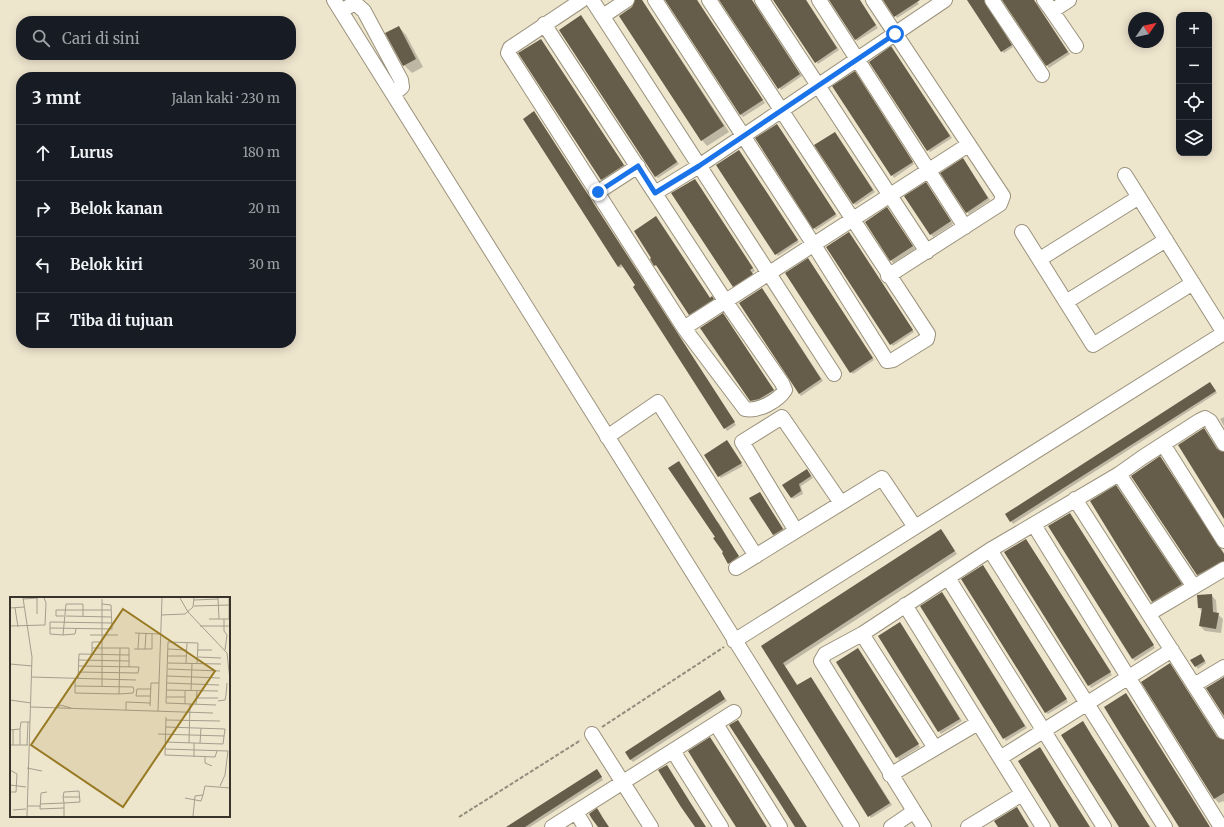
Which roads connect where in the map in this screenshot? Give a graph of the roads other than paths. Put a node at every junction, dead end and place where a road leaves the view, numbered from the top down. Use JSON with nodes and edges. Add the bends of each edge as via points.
{"nodes":[{"id":1,"x":582,"y":0,"type":"edge"},
{"id":2,"x":592,"y":0,"type":"edge"},
{"id":3,"x":627,"y":0,"type":"edge"},
{"id":4,"x":655,"y":0,"type":"edge"},
{"id":5,"x":709,"y":0,"type":"edge"},
{"id":6,"x":762,"y":0,"type":"edge"},
{"id":7,"x":819,"y":0,"type":"edge"},
{"id":8,"x":873,"y":0,"type":"edge"},
{"id":9,"x":992,"y":0,"type":"edge"},
{"id":10,"x":1069,"y":0,"type":"edge"},
{"id":11,"x":935,"y":3,"type":"edge"},
{"id":12,"x":337,"y":5,"type":"edge"},
{"id":13,"x":1048,"y":6,"type":"edge"},
{"id":14,"x":603,"y":16,"type":"junction"},
{"id":15,"x":544,"y":24,"type":"junction"},
{"id":16,"x":895,"y":34,"type":"junction"},
{"id":17,"x":1076,"y":46,"type":"dead end"},
{"id":18,"x":856,"y":60,"type":"junction"},
{"id":19,"x":1042,"y":75,"type":"dead end"},
{"id":20,"x":819,"y":85,"type":"junction"},
{"id":21,"x":394,"y":94,"type":"junction"},
{"id":22,"x":781,"y":111,"type":"junction"},
{"id":23,"x":744,"y":136,"type":"junction"},
{"id":24,"x":968,"y":145,"type":"junction"},
{"id":25,"x":638,"y":166,"type":"junction"},
{"id":26,"x":699,"y":166,"type":"junction"},
{"id":27,"x":929,"y":170,"type":"junction"},
{"id":28,"x":1125,"y":175,"type":"dead end"},
{"id":29,"x":598,"y":192,"type":"junction"},
{"id":30,"x":655,"y":193,"type":"junction"},
{"id":31,"x":889,"y":196,"type":"junction"},
{"id":32,"x":1139,"y":197,"type":"junction"},
{"id":33,"x":852,"y":220,"type":"junction"},
{"id":34,"x":965,"y":227,"type":"junction"},
{"id":35,"x":1022,"y":232,"type":"dead end"},
{"id":36,"x":1166,"y":240,"type":"junction"},
{"id":37,"x":814,"y":245,"type":"junction"},
{"id":38,"x":927,"y":252,"type":"junction"},
{"id":39,"x":1040,"y":259,"type":"junction"},
{"id":40,"x":769,"y":274,"type":"junction"},
{"id":41,"x":888,"y":276,"type":"junction"},
{"id":42,"x":1193,"y":283,"type":"junction"},
{"id":43,"x":726,"y":302,"type":"junction"},
{"id":44,"x":1066,"y":302,"type":"junction"},
{"id":45,"x":684,"y":328,"type":"junction"},
{"id":46,"x":1224,"y":333,"type":"edge"},
{"id":47,"x":834,"y":374,"type":"dead end"},
{"id":48,"x":607,"y":437,"type":"junction"},
{"id":49,"x":1163,"y":444,"type":"junction"},
{"id":50,"x":1224,"y":444,"type":"edge"},
{"id":51,"x":1119,"y":474,"type":"junction"},
{"id":52,"x":1075,"y":499,"type":"junction"},
{"id":53,"x":841,"y":503,"type":"junction"},
{"id":54,"x":1034,"y":525,"type":"junction"},
{"id":55,"x":915,"y":527,"type":"junction"},
{"id":56,"x":796,"y":531,"type":"junction"},
{"id":57,"x":1224,"y":541,"type":"edge"},
{"id":58,"x":990,"y":550,"type":"junction"},
{"id":59,"x":756,"y":556,"type":"junction"},
{"id":60,"x":736,"y":568,"type":"dead end"},
{"id":61,"x":1224,"y":569,"type":"edge"},
{"id":62,"x":948,"y":578,"type":"junction"},
{"id":63,"x":1194,"y":587,"type":"junction"},
{"id":64,"x":905,"y":605,"type":"junction"},
{"id":65,"x":1150,"y":613,"type":"junction"},
{"id":66,"x":862,"y":634,"type":"junction"},
{"id":67,"x":734,"y":641,"type":"junction"},
{"id":68,"x":1172,"y":650,"type":"junction"},
{"id":69,"x":1224,"y":667,"type":"edge"},
{"id":70,"x":1129,"y":677,"type":"junction"},
{"id":71,"x":1194,"y":685,"type":"junction"},
{"id":72,"x":1086,"y":704,"type":"junction"},
{"id":73,"x":734,"y":712,"type":"dead end"},
{"id":74,"x":978,"y":723,"type":"junction"},
{"id":75,"x":716,"y":724,"type":"junction"},
{"id":76,"x":1043,"y":731,"type":"junction"},
{"id":77,"x":1224,"y":732,"type":"edge"},
{"id":78,"x":592,"y":734,"type":"dead end"},
{"id":79,"x":935,"y":748,"type":"junction"},
{"id":80,"x":673,"y":751,"type":"junction"},
{"id":81,"x":1000,"y":758,"type":"junction"},
{"id":82,"x":890,"y":775,"type":"junction"},
{"id":83,"x":623,"y":782,"type":"junction"},
{"id":84,"x":1022,"y":794,"type":"junction"},
{"id":85,"x":576,"y":812,"type":"junction"},
{"id":86,"x":913,"y":812,"type":"junction"},
{"id":87,"x":977,"y":825,"type":"edge"},
{"id":88,"x":552,"y":827,"type":"edge"},
{"id":89,"x":585,"y":827,"type":"edge"},
{"id":90,"x":651,"y":827,"type":"edge"},
{"id":91,"x":721,"y":827,"type":"edge"},
{"id":92,"x":780,"y":827,"type":"edge"},
{"id":93,"x":852,"y":827,"type":"edge"},
{"id":94,"x":891,"y":827,"type":"edge"},
{"id":95,"x":924,"y":827,"type":"edge"},
{"id":96,"x":1043,"y":827,"type":"edge"},
{"id":97,"x":1104,"y":827,"type":"edge"},
{"id":98,"x":1165,"y":827,"type":"edge"},
{"id":99,"x":1221,"y":827,"type":"edge"}],
"edges":[{"from":1,"to":15,"type":"street"},
{"from":2,"to":14,"type":"street"},
{"from":3,"to":14,"type":"street"},
{"from":4,"to":23,"type":"street"},
{"from":5,"to":22,"type":"street"},
{"from":6,"to":20,"type":"street"},
{"from":7,"to":18,"type":"street"},
{"from":8,"to":16,"type":"street"},
{"from":9,"to":19,"type":"street"},
{"from":10,"to":13,"type":"street"},
{"from":11,"to":16,"type":"street"},
{"from":12,"to":21,"type":"street"},
{"from":12,"to":21,"type":"street","via":[[355,3],[364,11],[401,80],[402,87]]},
{"from":13,"to":17,"type":"street"},
{"from":14,"to":26,"type":"street"},
{"from":15,"to":25,"type":"street"},
{"from":15,"to":29,"type":"street","via":[[510,48],[508,53]]},
{"from":16,"to":18,"type":"street"},
{"from":16,"to":24,"type":"street"},
{"from":18,"to":20,"type":"street"},
{"from":18,"to":27,"type":"street"},
{"from":20,"to":22,"type":"street"},
{"from":20,"to":31,"type":"street"},
{"from":21,"to":48,"type":"street"},
{"from":22,"to":23,"type":"street"},
{"from":22,"to":33,"type":"street"},
{"from":23,"to":26,"type":"street"},
{"from":23,"to":37,"type":"street"},
{"from":24,"to":27,"type":"street"},
{"from":24,"to":34,"type":"street","via":[[1004,200]]},
{"from":25,"to":29,"type":"street"},
{"from":25,"to":30,"type":"street"},
{"from":26,"to":30,"type":"street"},
{"from":26,"to":40,"type":"street"},
{"from":27,"to":31,"type":"street"},
{"from":27,"to":34,"type":"street"},
{"from":28,"to":32,"type":"street"},
{"from":29,"to":45,"type":"street"},
{"from":30,"to":43,"type":"street"},
{"from":31,"to":33,"type":"street"},
{"from":31,"to":38,"type":"street"},
{"from":32,"to":36,"type":"street"},
{"from":32,"to":39,"type":"street"},
{"from":33,"to":37,"type":"street"},
{"from":33,"to":41,"type":"street"},
{"from":34,"to":38,"type":"street"},
{"from":35,"to":39,"type":"street"},
{"from":36,"to":42,"type":"street"},
{"from":36,"to":44,"type":"street"},
{"from":37,"to":40,"type":"street"},
{"from":37,"to":41,"type":"street","via":[[887,361],[890,361],[928,337]]},
{"from":38,"to":41,"type":"street"},
{"from":39,"to":44,"type":"street"},
{"from":40,"to":43,"type":"street"},
{"from":40,"to":47,"type":"street"},
{"from":42,"to":44,"type":"street","via":[[1093,345]]},
{"from":42,"to":46,"type":"street"},
{"from":43,"to":45,"type":"street"},
{"from":43,"to":45,"type":"street","via":[[784,387],[782,394],[766,405],[754,410],[745,409]]},
{"from":46,"to":55,"type":"street"},
{"from":48,"to":59,"type":"street","via":[[658,402]]},
{"from":48,"to":67,"type":"street"},
{"from":49,"to":50,"type":"street","via":[[1205,418]]},
{"from":49,"to":51,"type":"street"},
{"from":49,"to":57,"type":"street"},
{"from":51,"to":52,"type":"street"},
{"from":51,"to":63,"type":"street"},
{"from":52,"to":54,"type":"street"},
{"from":52,"to":65,"type":"street"},
{"from":53,"to":55,"type":"street","via":[[882,478]]},
{"from":53,"to":56,"type":"street"},
{"from":53,"to":56,"type":"street","via":[[782,417],[742,442]]},
{"from":54,"to":58,"type":"street"},
{"from":54,"to":70,"type":"street"},
{"from":55,"to":67,"type":"street"},
{"from":56,"to":59,"type":"street"},
{"from":58,"to":62,"type":"street"},
{"from":58,"to":72,"type":"street"},
{"from":59,"to":60,"type":"street"},
{"from":61,"to":63,"type":"street"},
{"from":62,"to":64,"type":"street"},
{"from":62,"to":76,"type":"street"},
{"from":63,"to":65,"type":"street"},
{"from":64,"to":66,"type":"street"},
{"from":64,"to":74,"type":"street"},
{"from":65,"to":68,"type":"street"},
{"from":66,"to":79,"type":"street"},
{"from":66,"to":82,"type":"street","via":[[825,654],[821,661]]},
{"from":67,"to":93,"type":"street"},
{"from":68,"to":70,"type":"street"},
{"from":68,"to":71,"type":"street"},
{"from":69,"to":71,"type":"street"},
{"from":70,"to":72,"type":"street"},
{"from":70,"to":99,"type":"street"},
{"from":71,"to":77,"type":"street"},
{"from":72,"to":76,"type":"street"},
{"from":72,"to":98,"type":"street"},
{"from":73,"to":75,"type":"street"},
{"from":74,"to":79,"type":"street"},
{"from":74,"to":81,"type":"street"},
{"from":75,"to":80,"type":"street"},
{"from":75,"to":92,"type":"street"},
{"from":76,"to":81,"type":"street"},
{"from":76,"to":97,"type":"street"},
{"from":78,"to":83,"type":"street"},
{"from":79,"to":82,"type":"street"},
{"from":80,"to":83,"type":"street"},
{"from":80,"to":91,"type":"street"},
{"from":81,"to":84,"type":"street"},
{"from":82,"to":86,"type":"street"},
{"from":83,"to":85,"type":"street"},
{"from":83,"to":90,"type":"street"},
{"from":84,"to":87,"type":"street"},
{"from":84,"to":96,"type":"street"},
{"from":85,"to":88,"type":"street"},
{"from":85,"to":89,"type":"street"},
{"from":86,"to":94,"type":"street"},
{"from":86,"to":95,"type":"street"}]}
